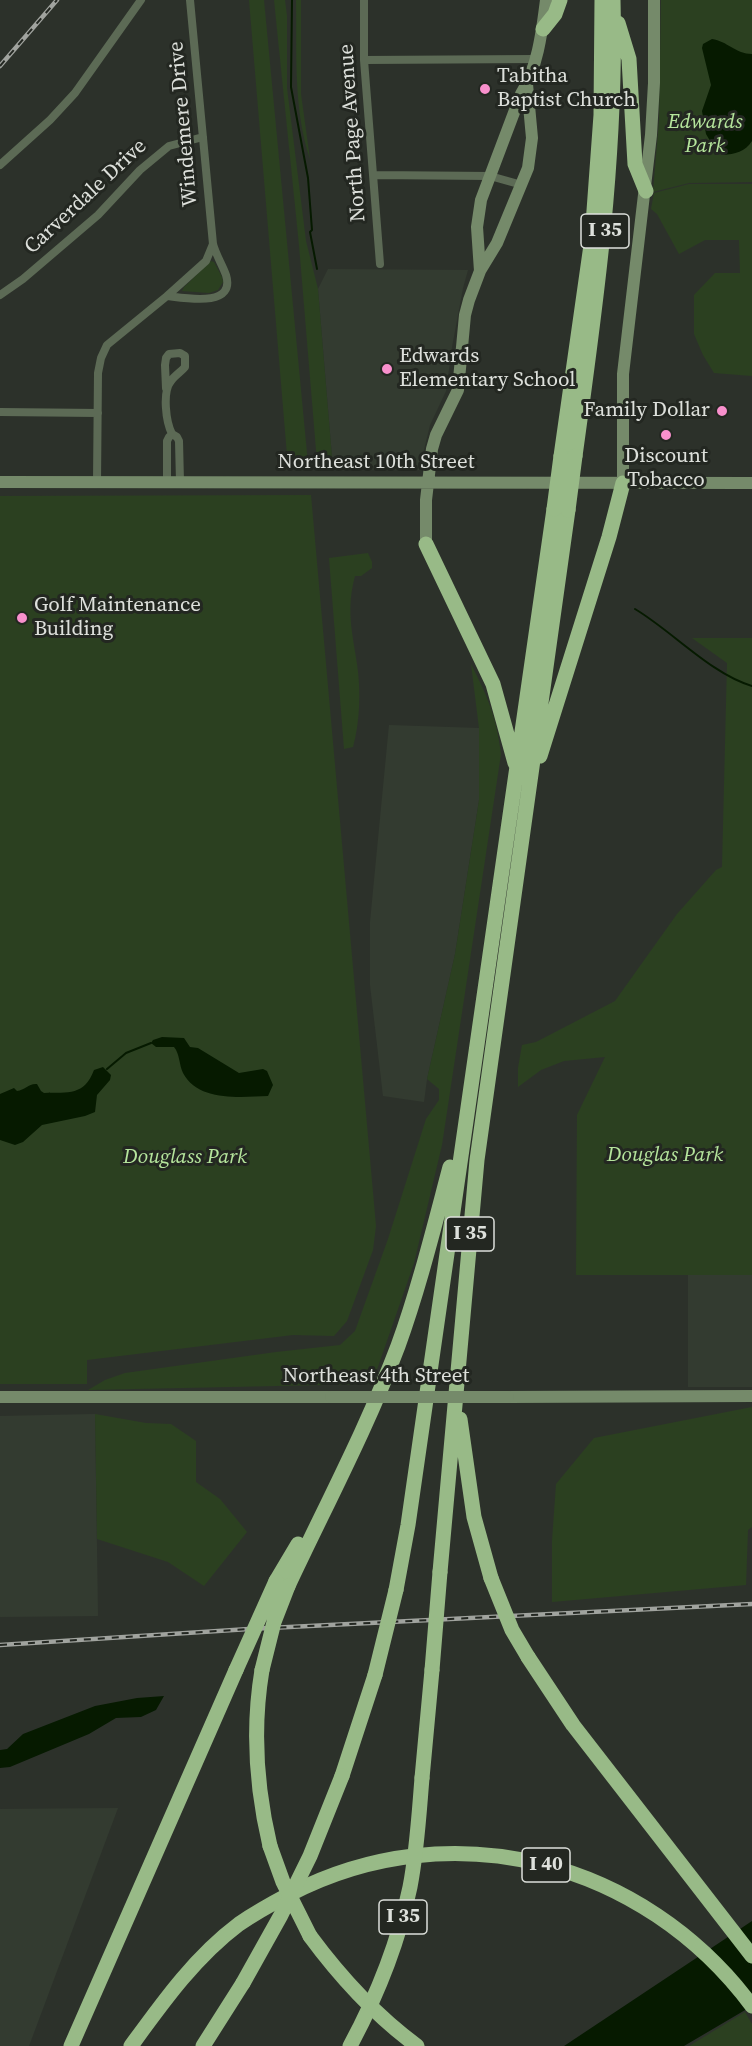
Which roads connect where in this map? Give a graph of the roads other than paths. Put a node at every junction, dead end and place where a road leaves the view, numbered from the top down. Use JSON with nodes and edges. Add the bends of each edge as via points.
{"nodes":[{"id":1,"x":141,"y":0,"type":"edge"},
{"id":2,"x":190,"y":0,"type":"edge"},
{"id":3,"x":364,"y":0,"type":"edge"},
{"id":4,"x":546,"y":0,"type":"edge"},
{"id":5,"x":560,"y":0,"type":"edge"},
{"id":6,"x":654,"y":0,"type":"edge"},
{"id":7,"x":609,"y":1,"type":"edge"},
{"id":8,"x":543,"y":29,"type":"junction"},
{"id":9,"x":535,"y":59,"type":"junction"},
{"id":10,"x":363,"y":60,"type":"junction"},
{"id":11,"x":527,"y":84,"type":"junction"},
{"id":12,"x":203,"y":137,"type":"junction"},
{"id":13,"x":0,"y":165,"type":"edge"},
{"id":14,"x":373,"y":175,"type":"junction"},
{"id":15,"x":490,"y":176,"type":"junction"},
{"id":16,"x":522,"y":185,"type":"junction"},
{"id":17,"x":646,"y":191,"type":"junction"},
{"id":18,"x":213,"y":244,"type":"junction"},
{"id":19,"x":380,"y":264,"type":"dead end"},
{"id":20,"x":480,"y":271,"type":"junction"},
{"id":21,"x":0,"y":295,"type":"edge"},
{"id":22,"x":167,"y":297,"type":"junction"},
{"id":23,"x":166,"y":388,"type":"dead end"},
{"id":24,"x":0,"y":412,"type":"edge"},
{"id":25,"x":98,"y":413,"type":"junction"},
{"id":26,"x":0,"y":482,"type":"edge"},
{"id":27,"x":97,"y":482,"type":"junction"},
{"id":28,"x":173,"y":482,"type":"junction"},
{"id":29,"x":428,"y":483,"type":"junction"},
{"id":30,"x":622,"y":483,"type":"junction"},
{"id":31,"x":752,"y":483,"type":"edge"},
{"id":32,"x":561,"y":509,"type":"junction"},
{"id":33,"x":426,"y":544,"type":"joint"},
{"id":34,"x":516,"y":768,"type":"junction"},
{"id":35,"x":528,"y":789,"type":"junction"},
{"id":36,"x":467,"y":1106,"type":"junction"},
{"id":37,"x":456,"y":1385,"type":"junction"},
{"id":38,"x":0,"y":1396,"type":"edge"},
{"id":39,"x":752,"y":1396,"type":"edge"},
{"id":40,"x":282,"y":1583,"type":"junction"},
{"id":41,"x":752,"y":1956,"type":"edge"},
{"id":42,"x":752,"y":2006,"type":"edge"},
{"id":43,"x":413,"y":2043,"type":"edge"},
{"id":44,"x":71,"y":2046,"type":"edge"},
{"id":45,"x":131,"y":2046,"type":"edge"},
{"id":46,"x":203,"y":2046,"type":"edge"},
{"id":47,"x":350,"y":2046,"type":"edge"}],
"edges":[{"from":1,"to":13,"type":"street","via":[[75,93]]},
{"from":2,"to":12,"type":"street","name":"Windemere Drive"},
{"from":3,"to":10,"type":"street","name":"North Page Avenue"},
{"from":4,"to":8,"type":"main road"},
{"from":5,"to":8,"type":"highway"},
{"from":6,"to":17,"type":"main road","via":[[654,83]]},
{"from":7,"to":17,"type":"highway","via":[[628,59],[635,164]]},
{"from":7,"to":32,"type":"highway","number":"I 35","bridge":true,"via":[[612,114],[606,217]]},
{"from":8,"to":9,"type":"main road"},
{"from":9,"to":10,"type":"street"},
{"from":9,"to":11,"type":"main road"},
{"from":10,"to":14,"type":"street","name":"North Page Avenue"},
{"from":11,"to":15,"type":"main road"},
{"from":11,"to":16,"type":"main road","via":[[532,151]]},
{"from":12,"to":18,"type":"street","name":"Windemere Drive"},
{"from":12,"to":21,"type":"street","name":"Carverdale Drive","via":[[169,146],[98,215]]},
{"from":14,"to":15,"type":"street"},
{"from":14,"to":19,"type":"street","name":"North Page Avenue"},
{"from":15,"to":16,"type":"street"},
{"from":15,"to":20,"type":"main road","via":[[478,213]]},
{"from":16,"to":20,"type":"main road"},
{"from":17,"to":30,"type":"main road","via":[[624,365]]},
{"from":18,"to":22,"type":"street","via":[[206,261]]},
{"from":18,"to":22,"type":"street","name":"Windemere Drive","via":[[225,273],[226,291],[206,299]]},
{"from":20,"to":29,"type":"main road","via":[[465,315],[458,390],[436,435]]},
{"from":22,"to":25,"type":"street","via":[[107,345],[98,373]]},
{"from":23,"to":28,"type":"street"},
{"from":24,"to":25,"type":"street"},
{"from":25,"to":27,"type":"street"},
{"from":26,"to":27,"type":"main road","name":"Northeast 10th Street"},
{"from":27,"to":28,"type":"main road","name":"Northeast 10th Street"},
{"from":28,"to":29,"type":"main road","name":"Northeast 10th Street"},
{"from":29,"to":30,"type":"main road","name":"Northeast 10th Street"},
{"from":29,"to":33,"type":"main road"},
{"from":30,"to":31,"type":"main road","name":"Northeast 10th Street"},
{"from":30,"to":35,"type":"highway","via":[[556,711]]},
{"from":32,"to":34,"type":"highway","number":"I 35"},
{"from":32,"to":35,"type":"highway","number":"I 35"},
{"from":33,"to":34,"type":"highway","via":[[493,684]]},
{"from":34,"to":36,"type":"highway","number":"I 35"},
{"from":35,"to":37,"type":"highway","number":"I 35","via":[[477,1160]]},
{"from":36,"to":40,"type":"highway","via":[[398,1346],[371,1412]]},
{"from":36,"to":46,"type":"highway","number":"I 35","bridge":true,"via":[[408,1525],[375,1675],[342,1776],[310,1856],[243,1983]]},
{"from":37,"to":41,"type":"highway","bridge":true,"via":[[474,1517],[491,1578],[512,1630],[573,1725]]},
{"from":37,"to":47,"type":"highway","number":"I 35","bridge":true,"via":[[410,1886],[380,1986]]},
{"from":38,"to":39,"type":"main road","name":"Northeast 4th Street","bridge":true},
{"from":40,"to":43,"type":"highway","bridge":true,"via":[[261,1670],[255,1721],[258,1786],[270,1846],[310,1936],[363,2001]]},
{"from":40,"to":44,"type":"highway","bridge":true,"via":[[236,1670]]},
{"from":42,"to":45,"type":"highway","number":"I 40","via":[[713,1960],[686,1936],[656,1913],[594,1881],[535,1862],[469,1853],[419,1856],[373,1863],[326,1877],[241,1923],[180,1980]]}]}
